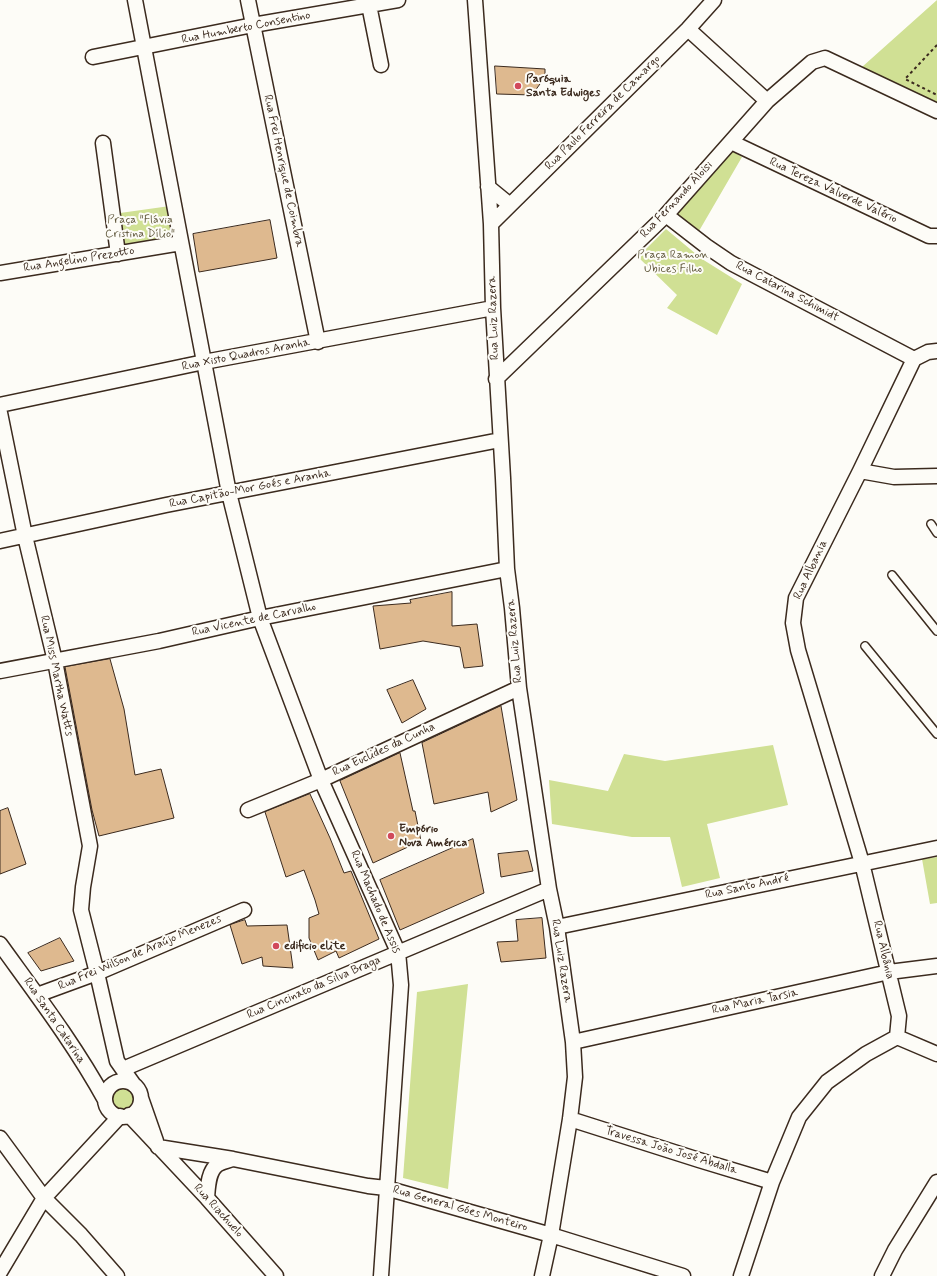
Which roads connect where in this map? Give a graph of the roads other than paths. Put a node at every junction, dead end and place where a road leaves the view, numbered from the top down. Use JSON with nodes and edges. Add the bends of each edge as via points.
{"nodes":[{"id":1,"x":135,"y":0,"type":"edge"},
{"id":2,"x":248,"y":0,"type":"edge"},
{"id":3,"x":398,"y":0,"type":"edge"},
{"id":4,"x":475,"y":0,"type":"edge"},
{"id":5,"x":714,"y":0,"type":"edge"},
{"id":6,"x":369,"y":3,"type":"edge"},
{"id":7,"x":252,"y":25,"type":"junction"},
{"id":8,"x":688,"y":29,"type":"junction"},
{"id":9,"x":144,"y":47,"type":"junction"},
{"id":10,"x":94,"y":57,"type":"dead end"},
{"id":11,"x":381,"y":65,"type":"dead end"},
{"id":12,"x":768,"y":101,"type":"junction"},
{"id":13,"x":937,"y":111,"type":"edge"},
{"id":14,"x":731,"y":142,"type":"junction"},
{"id":15,"x":103,"y":143,"type":"dead end"},
{"id":16,"x":488,"y":187,"type":"junction"},
{"id":17,"x":510,"y":205,"type":"junction"},
{"id":18,"x":666,"y":215,"type":"junction"},
{"id":19,"x":491,"y":224,"type":"junction"},
{"id":20,"x":937,"y":236,"type":"edge"},
{"id":21,"x":181,"y":243,"type":"junction"},
{"id":22,"x":118,"y":254,"type":"junction"},
{"id":23,"x":0,"y":272,"type":"edge"},
{"id":24,"x":492,"y":308,"type":"junction"},
{"id":25,"x":318,"y":342,"type":"junction"},
{"id":26,"x":937,"y":351,"type":"edge"},
{"id":27,"x":914,"y":360,"type":"junction"},
{"id":28,"x":204,"y":362,"type":"junction"},
{"id":29,"x":496,"y":379,"type":"junction"},
{"id":30,"x":0,"y":405,"type":"edge"},
{"id":31,"x":0,"y":413,"type":"edge"},
{"id":32,"x":500,"y":440,"type":"junction"},
{"id":33,"x":860,"y":470,"type":"junction"},
{"id":34,"x":937,"y":476,"type":"edge"},
{"id":35,"x":230,"y":493,"type":"junction"},
{"id":36,"x":931,"y":524,"type":"dead end"},
{"id":37,"x":937,"y":533,"type":"edge"},
{"id":38,"x":25,"y":536,"type":"junction"},
{"id":39,"x":0,"y":542,"type":"edge"},
{"id":40,"x":507,"y":569,"type":"junction"},
{"id":41,"x":892,"y":574,"type":"dead end"},
{"id":42,"x":260,"y":618,"type":"junction"},
{"id":43,"x":937,"y":631,"type":"edge"},
{"id":44,"x":865,"y":646,"type":"dead end"},
{"id":45,"x":55,"y":661,"type":"junction"},
{"id":46,"x":0,"y":671,"type":"edge"},
{"id":47,"x":519,"y":688,"type":"junction"},
{"id":48,"x":937,"y":734,"type":"edge"},
{"id":49,"x":321,"y":780,"type":"junction"},
{"id":50,"x":248,"y":810,"type":"dead end"},
{"id":51,"x":937,"y":848,"type":"edge"},
{"id":52,"x":862,"y":863,"type":"junction"},
{"id":53,"x":549,"y":889,"type":"junction"},
{"id":54,"x":244,"y":910,"type":"dead end"},
{"id":55,"x":557,"y":927,"type":"junction"},
{"id":56,"x":0,"y":944,"type":"edge"},
{"id":57,"x":398,"y":952,"type":"junction"},
{"id":58,"x":937,"y":966,"type":"edge"},
{"id":59,"x":889,"y":972,"type":"junction"},
{"id":60,"x":97,"y":973,"type":"junction"},
{"id":61,"x":37,"y":995,"type":"junction"},
{"id":62,"x":897,"y":1037,"type":"junction"},
{"id":63,"x":574,"y":1042,"type":"junction"},
{"id":64,"x":937,"y":1054,"type":"edge"},
{"id":65,"x":120,"y":1065,"type":"junction"},
{"id":66,"x":111,"y":1085,"type":"junction"},
{"id":67,"x":134,"y":1085,"type":"junction"},
{"id":68,"x":141,"y":1098,"type":"junction"},
{"id":69,"x":105,"y":1100,"type":"junction"},
{"id":70,"x":125,"y":1116,"type":"junction"},
{"id":71,"x":570,"y":1119,"type":"junction"},
{"id":72,"x":0,"y":1138,"type":"edge"},
{"id":73,"x":158,"y":1147,"type":"junction"},
{"id":74,"x":233,"y":1159,"type":"junction"},
{"id":75,"x":772,"y":1182,"type":"junction"},
{"id":76,"x":937,"y":1182,"type":"edge"},
{"id":77,"x":386,"y":1188,"type":"junction"},
{"id":78,"x":44,"y":1198,"type":"junction"},
{"id":79,"x":207,"y":1198,"type":"junction"},
{"id":80,"x":551,"y":1235,"type":"junction"},
{"id":81,"x":0,"y":1272,"type":"edge"},
{"id":82,"x":117,"y":1276,"type":"edge"},
{"id":83,"x":276,"y":1276,"type":"edge"},
{"id":84,"x":381,"y":1276,"type":"edge"},
{"id":85,"x":542,"y":1276,"type":"edge"},
{"id":86,"x":683,"y":1276,"type":"edge"},
{"id":87,"x":741,"y":1276,"type":"edge"},
{"id":88,"x":882,"y":1276,"type":"edge"}],
"edges":[{"from":1,"to":9,"type":"street","name":"Rua Machado de Assis"},
{"from":2,"to":7,"type":"street","name":"Rua Frei Henrique de Coimbra"},
{"from":3,"to":6,"type":"street","name":"Rua Humberto Consentino"},
{"from":4,"to":16,"type":"street","name":"Rua Luiz Razera"},
{"from":5,"to":8,"type":"street","name":"Rua Paulo Ferreira de Camargo"},
{"from":6,"to":7,"type":"street","name":"Rua Humberto Consentino"},
{"from":6,"to":11,"type":"street"},
{"from":7,"to":9,"type":"street","name":"Rua Humberto Consentino"},
{"from":7,"to":25,"type":"street","name":"Rua Frei Henrique de Coimbra"},
{"from":8,"to":12,"type":"street"},
{"from":8,"to":17,"type":"street","name":"Rua Paulo Ferreira de Camargo"},
{"from":9,"to":10,"type":"street","name":"Rua Humberto Consentino"},
{"from":9,"to":21,"type":"street","name":"Rua Machado de Assis"},
{"from":12,"to":13,"type":"street","name":"Rua Fernando Aloisi","via":[[812,62],[825,58]]},
{"from":12,"to":14,"type":"street","name":"Rua Fernando Aloisi"},
{"from":14,"to":18,"type":"street","name":"Rua Fernando Aloisi"},
{"from":14,"to":20,"type":"street","name":"Rua Tereza Valverde Valério","via":[[928,236]]},
{"from":15,"to":22,"type":"street"},
{"from":16,"to":17,"type":"street"},
{"from":16,"to":19,"type":"street","name":"Rua Luiz Razera"},
{"from":17,"to":19,"type":"street","name":"Rua Paulo Ferreira de Camargo"},
{"from":18,"to":27,"type":"street","name":"Rua Catarina Schimidt","via":[[731,262]]},
{"from":18,"to":29,"type":"street","name":"Rua Fernando Aloisi"},
{"from":19,"to":24,"type":"street","name":"Rua Luiz Razera"},
{"from":21,"to":22,"type":"street","name":"Rua Angelino Prezotto"},
{"from":21,"to":28,"type":"street","name":"Rua Machado de Assis"},
{"from":22,"to":23,"type":"street","name":"Rua Angelino Prezotto"},
{"from":24,"to":25,"type":"street","name":"Rua Xisto Quadros Aranha"},
{"from":24,"to":29,"type":"street","name":"Rua Luiz Razera"},
{"from":25,"to":28,"type":"street","name":"Rua Xisto Quadros Aranha"},
{"from":26,"to":27,"type":"street","via":[[928,352]]},
{"from":27,"to":33,"type":"street","name":"Rua Albania"},
{"from":28,"to":30,"type":"street","name":"Rua Xisto Quadros Aranha"},
{"from":28,"to":35,"type":"street","name":"Rua Machado de Assis"},
{"from":29,"to":32,"type":"street","name":"Rua Luiz Razera"},
{"from":31,"to":38,"type":"street","name":"Rua Miss Martha Watts"},
{"from":32,"to":35,"type":"street","name":"Rua Capitão-Mor Goés e Aranha"},
{"from":32,"to":40,"type":"street","name":"Rua Luiz Razera"},
{"from":33,"to":34,"type":"street","via":[[894,477]]},
{"from":33,"to":52,"type":"street","name":"Rua Albania","via":[[796,598],[792,623]]},
{"from":35,"to":38,"type":"street","name":"Rua Capitão-Mor Goés e Aranha"},
{"from":35,"to":42,"type":"street","name":"Rua Machado de Assis"},
{"from":36,"to":37,"type":"lane"},
{"from":38,"to":39,"type":"street","name":"Rua Capitão-Mor Goés e Aranha"},
{"from":38,"to":45,"type":"street","name":"Rua Miss Martha Watts"},
{"from":40,"to":42,"type":"street","name":"Rua Vicente de Carvalho"},
{"from":40,"to":47,"type":"street","name":"Rua Luiz Razera"},
{"from":41,"to":43,"type":"lane"},
{"from":42,"to":45,"type":"street","name":"Rua Vicente de Carvalho"},
{"from":42,"to":49,"type":"street","name":"Rua Machado de Assis"},
{"from":44,"to":48,"type":"lane"},
{"from":45,"to":46,"type":"street","name":"Rua Vicente de Carvalho"},
{"from":45,"to":60,"type":"street","name":"Rua Miss Martha Watts","via":[[90,846],[81,910]]},
{"from":47,"to":49,"type":"street","name":"Rua Euclides da Cunha"},
{"from":47,"to":53,"type":"street","name":"Rua Luiz Razera"},
{"from":49,"to":50,"type":"street","name":"Rua Euclides da Cunha"},
{"from":49,"to":57,"type":"street","name":"Rua Machado de Assis"},
{"from":51,"to":52,"type":"street","name":"Rua Santo André"},
{"from":52,"to":55,"type":"street","name":"Rua Santo André"},
{"from":52,"to":59,"type":"street","name":"Rua Albânia"},
{"from":53,"to":55,"type":"street","name":"Rua Luiz Razera"},
{"from":53,"to":57,"type":"street","name":"Rua Cincinato da Silva Braga"},
{"from":54,"to":60,"type":"street","name":"Rua Frei Wilson de Araújo Menezes"},
{"from":55,"to":63,"type":"street","name":"Rua Luiz Razera"},
{"from":56,"to":61,"type":"street","name":"Rua Santa Catarina"},
{"from":57,"to":65,"type":"street","name":"Rua Cincinato da Silva Braga"},
{"from":57,"to":77,"type":"street","name":"Rua Machado de Assis","via":[[401,985]]},
{"from":58,"to":59,"type":"street","name":"Rua Maria Tarsia"},
{"from":59,"to":62,"type":"street","name":"Rua Albânia","via":[[899,1016]]},
{"from":59,"to":63,"type":"street","name":"Rua Maria Tarsia"},
{"from":60,"to":61,"type":"street","name":"Rua Frei Wilson de Araújo Menezes"},
{"from":60,"to":65,"type":"street","name":"Rua Miss Martha Watts"},
{"from":61,"to":69,"type":"street","name":"Rua Santa Catarina","via":[[94,1079]]},
{"from":62,"to":64,"type":"street"},
{"from":62,"to":75,"type":"street","via":[[866,1054],[827,1082],[799,1117]]},
{"from":63,"to":71,"type":"street","name":"Rua Luiz Razera","via":[[575,1077]]},
{"from":65,"to":66,"type":"street"},
{"from":65,"to":67,"type":"street"},
{"from":66,"to":67,"type":"street","via":[[120,1081]]},
{"from":66,"to":69,"type":"street"},
{"from":67,"to":68,"type":"street"},
{"from":68,"to":70,"type":"street","via":[[138,1108]]},
{"from":68,"to":73,"type":"street","name":"Rua Riachuelo"},
{"from":69,"to":70,"type":"street","via":[[110,1111]]},
{"from":70,"to":73,"type":"street","name":"Rua Riachuelo"},
{"from":70,"to":78,"type":"street"},
{"from":71,"to":75,"type":"street","name":"Travessa João José Abdalla"},
{"from":71,"to":80,"type":"street","name":"Rua Luiz Razera"},
{"from":72,"to":78,"type":"street"},
{"from":73,"to":74,"type":"street","name":"Rua General Góes Monteiro"},
{"from":73,"to":79,"type":"street","name":"Rua Riachuelo"},
{"from":74,"to":77,"type":"street","name":"Rua General Góes Monteiro"},
{"from":74,"to":79,"type":"street","via":[[218,1164],[208,1183]]},
{"from":75,"to":87,"type":"street"},
{"from":76,"to":88,"type":"street"},
{"from":77,"to":80,"type":"street","name":"Rua General Góes Monteiro"},
{"from":77,"to":84,"type":"street","name":"Rua Machado de Assis"},
{"from":78,"to":81,"type":"street"},
{"from":78,"to":82,"type":"street"},
{"from":79,"to":83,"type":"street","name":"Rua Riachuelo"},
{"from":80,"to":85,"type":"street","name":"Rua Luiz Razera"},
{"from":80,"to":86,"type":"street","name":"Rua General Góes Monteiro"}]}
